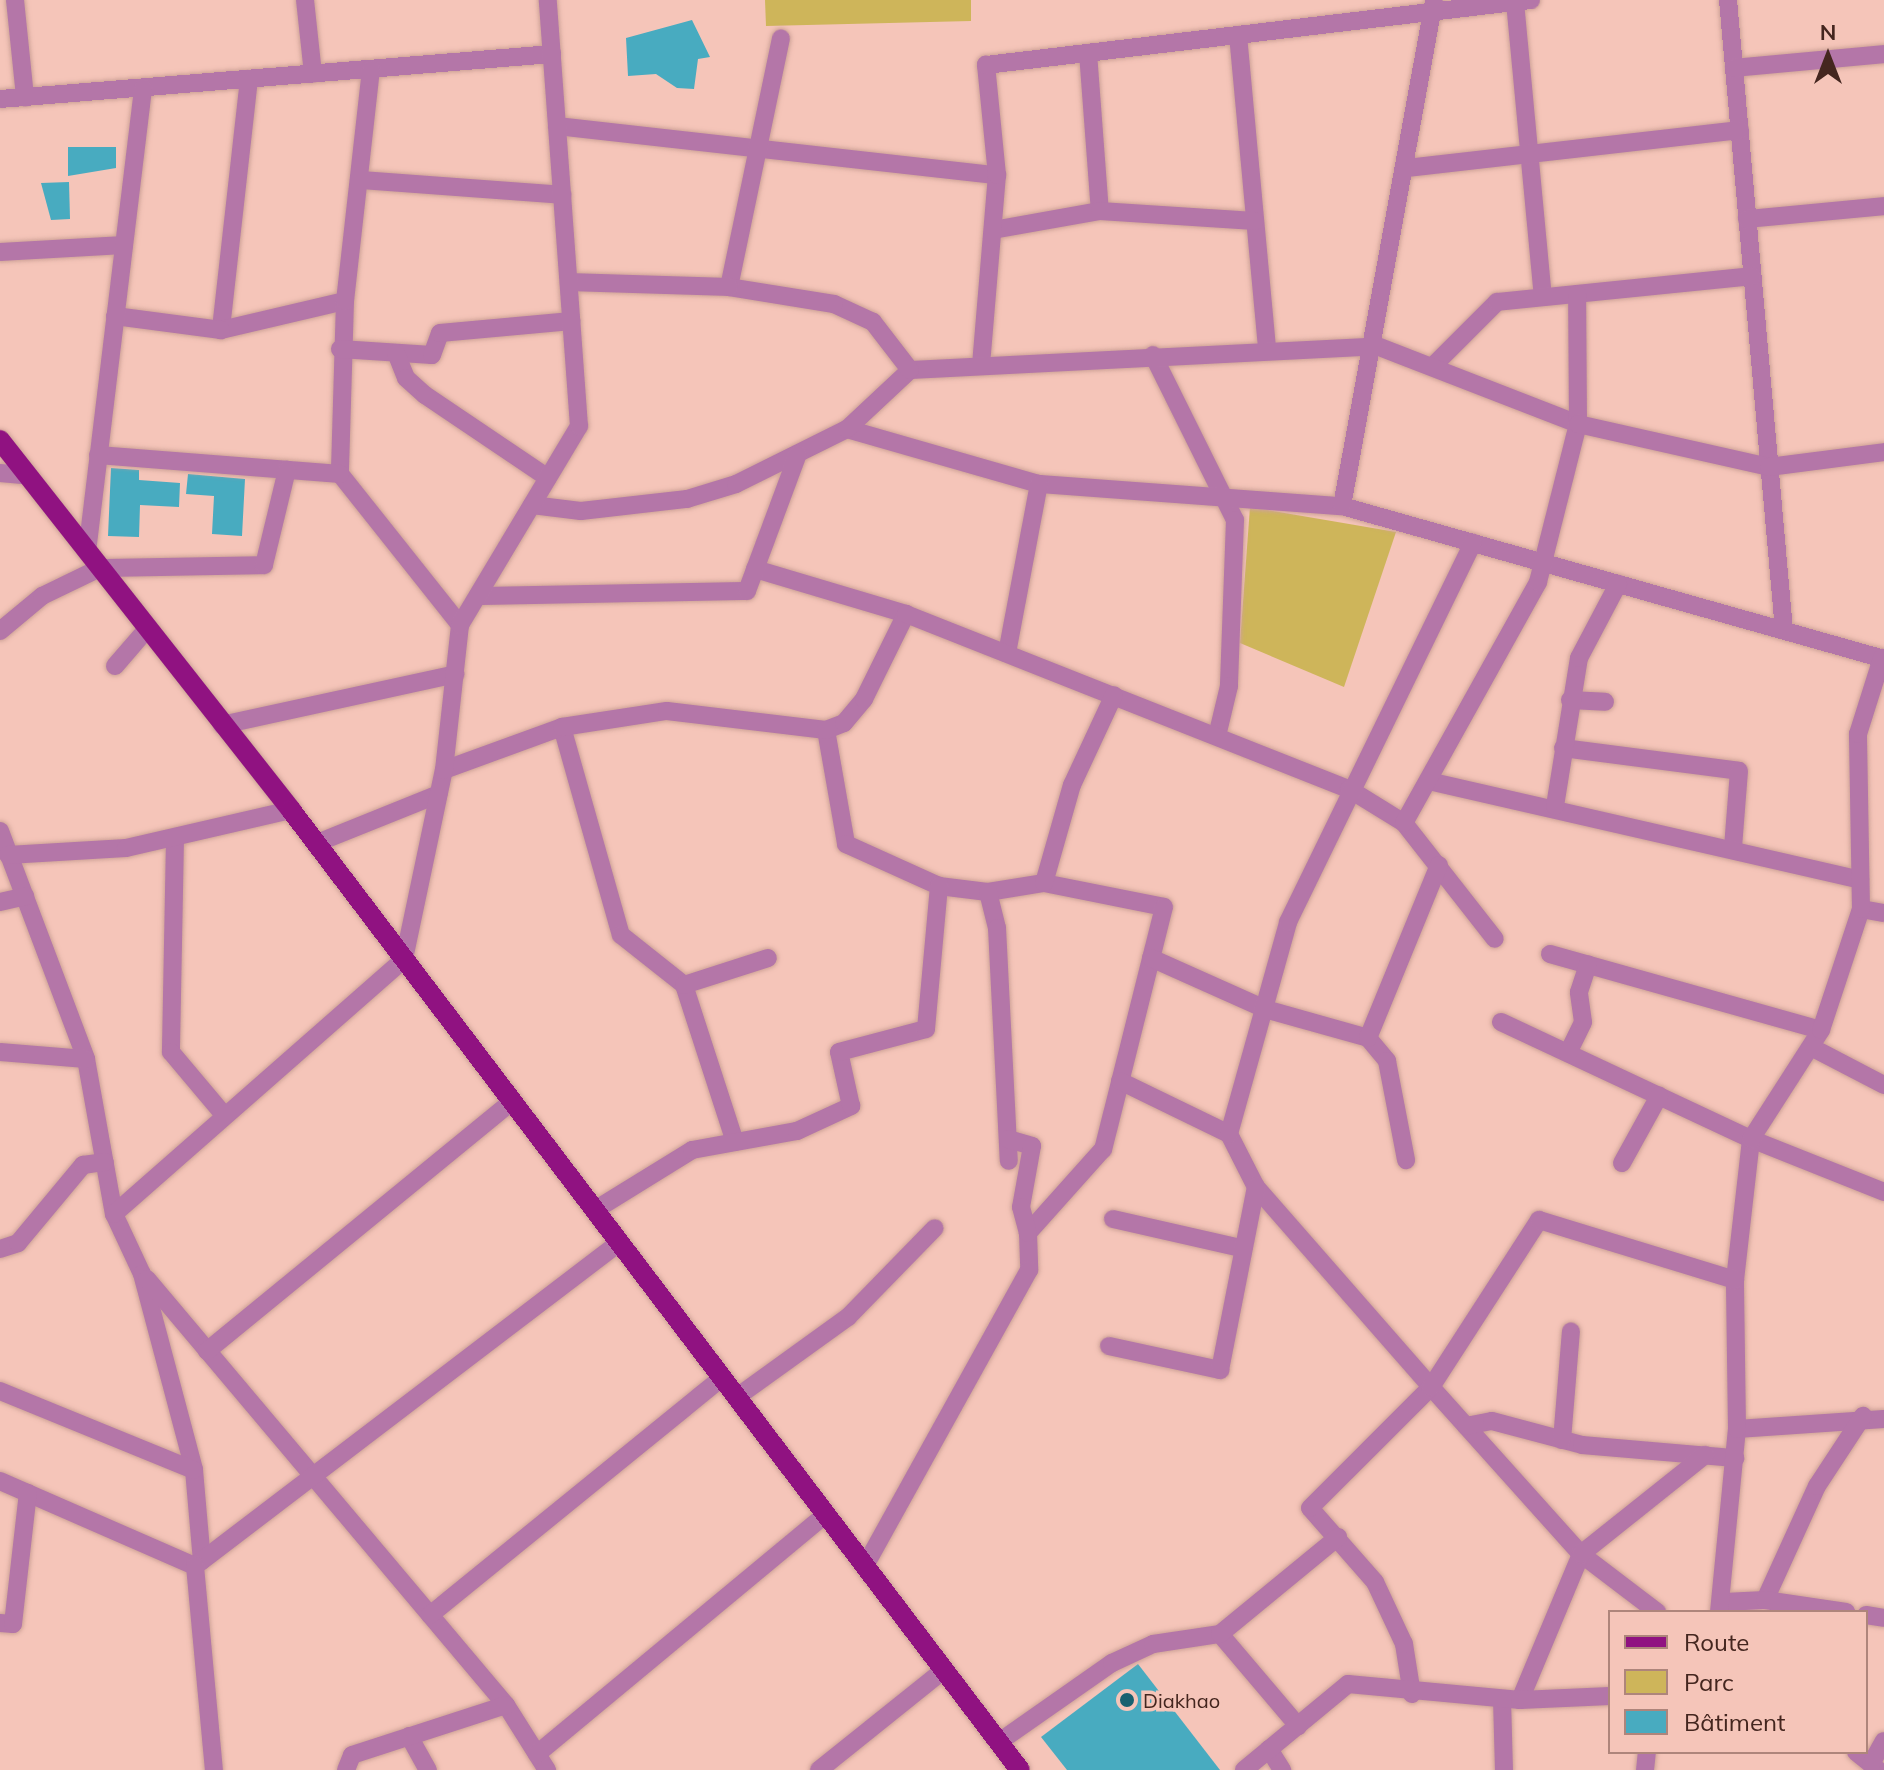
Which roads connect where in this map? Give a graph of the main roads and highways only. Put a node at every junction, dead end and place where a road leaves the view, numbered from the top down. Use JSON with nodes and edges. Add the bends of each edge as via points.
{"nodes":[{"id":1,"x":0,"y":440,"type":"edge"},
{"id":2,"x":1020,"y":1770,"type":"edge"}],
"edges":[{"from":1,"to":2,"type":"main road","via":[[317,843]]}]}
